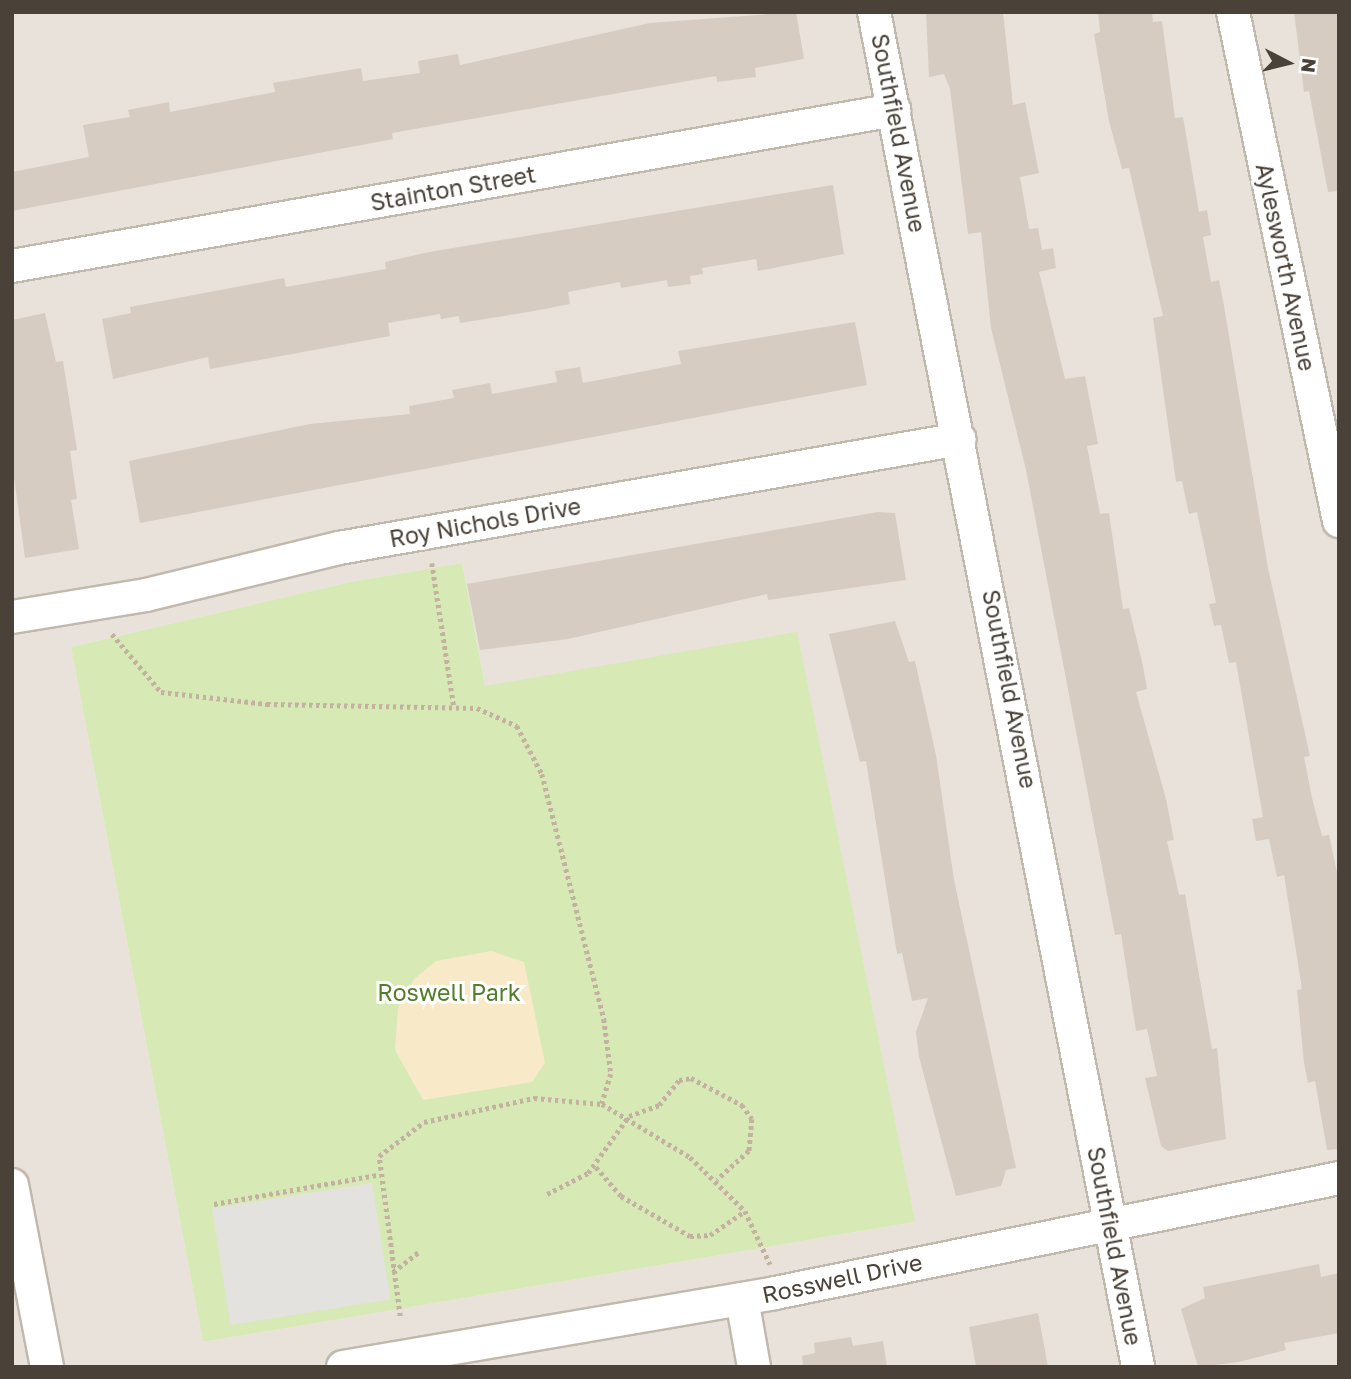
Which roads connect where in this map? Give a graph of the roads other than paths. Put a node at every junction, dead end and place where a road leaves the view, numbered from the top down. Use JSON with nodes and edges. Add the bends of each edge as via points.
{"nodes":[{"id":1,"x":874,"y":12,"type":"edge"},
{"id":2,"x":1233,"y":12,"type":"edge"},
{"id":3,"x":894,"y":110,"type":"junction"},
{"id":4,"x":12,"y":266,"type":"edge"},
{"id":5,"x":960,"y":439,"type":"junction"},
{"id":6,"x":1339,"y":521,"type":"edge"},
{"id":7,"x":12,"y":617,"type":"edge"},
{"id":8,"x":1339,"y":1178,"type":"edge"},
{"id":9,"x":12,"y":1185,"type":"edge"},
{"id":10,"x":1110,"y":1222,"type":"junction"},
{"id":11,"x":741,"y":1299,"type":"junction"},
{"id":12,"x":390,"y":1363,"type":"edge"},
{"id":13,"x":47,"y":1367,"type":"edge"},
{"id":14,"x":343,"y":1367,"type":"edge"},
{"id":15,"x":754,"y":1367,"type":"edge"},
{"id":16,"x":1138,"y":1367,"type":"edge"}],
"edges":[{"from":1,"to":3,"type":"street","name":"Southfield Avenue"},
{"from":2,"to":6,"type":"street","name":"Aylesworth Avenue"},
{"from":3,"to":4,"type":"street","name":"Stainton Street"},
{"from":3,"to":5,"type":"street","name":"Southfield Avenue"},
{"from":5,"to":7,"type":"street","name":"Roy Nichols Drive","via":[[369,542],[146,595]]},
{"from":5,"to":10,"type":"street","name":"Southfield Avenue"},
{"from":8,"to":10,"type":"street","name":"Rosswell Drive"},
{"from":9,"to":13,"type":"street"},
{"from":10,"to":11,"type":"street","name":"Rosswell Drive"},
{"from":10,"to":16,"type":"street","name":"Southfield Avenue"},
{"from":11,"to":12,"type":"street","name":"Rosswell Drive"},
{"from":11,"to":15,"type":"street"},
{"from":12,"to":14,"type":"street","name":"Rosswell Drive"}]}
